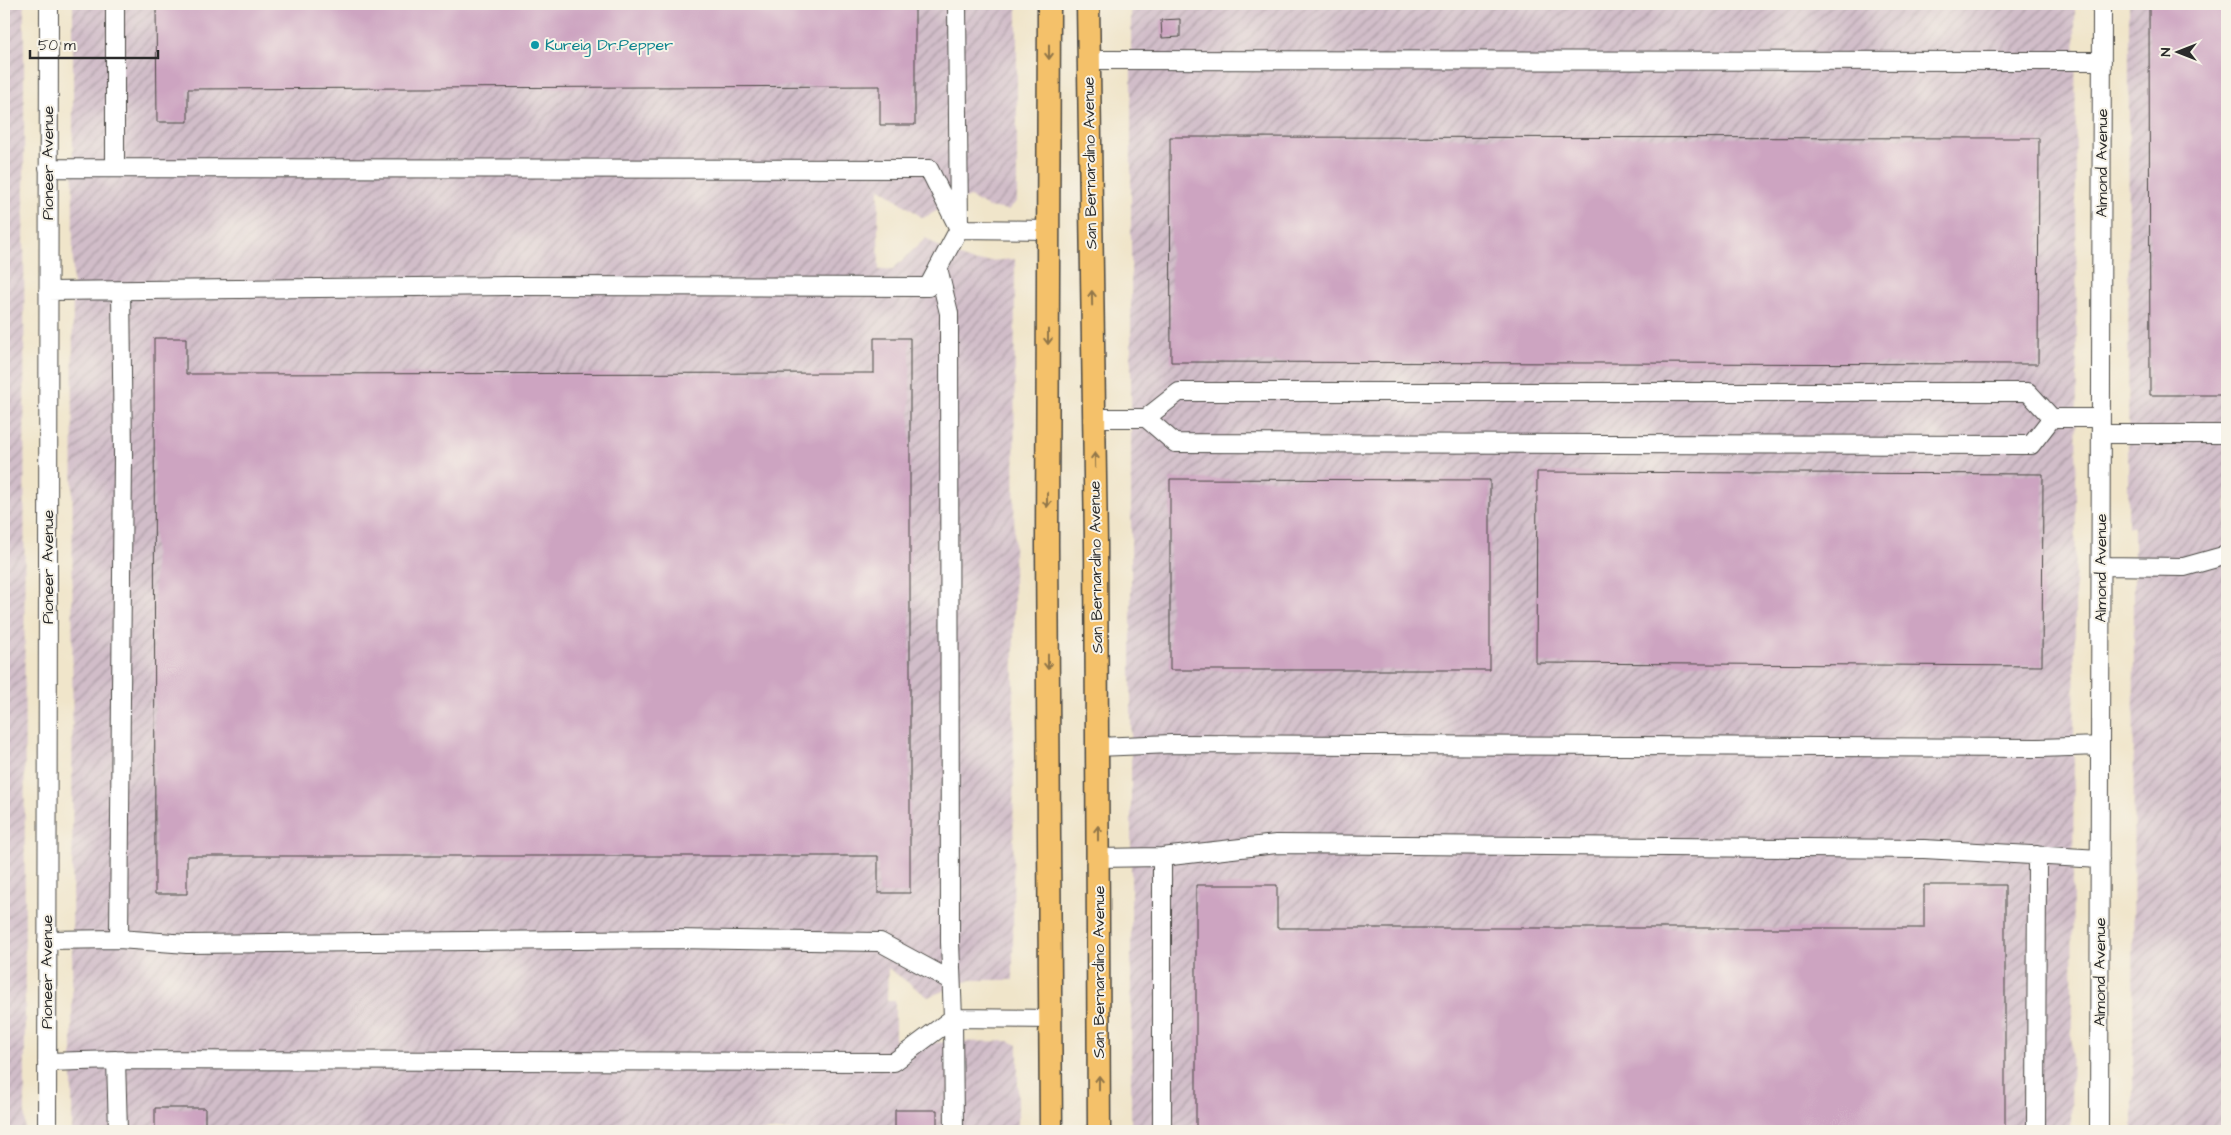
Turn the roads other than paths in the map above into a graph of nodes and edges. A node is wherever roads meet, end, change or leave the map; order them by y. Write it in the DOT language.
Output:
graph roads {
  1 [pos="48,4"];
  2 [pos="115,4"];
  3 [pos="957,4"];
  4 [pos="1049,4"];
  5 [pos="1088,4"];
  6 [pos="2102,4"];
  7 [pos="1089,60"];
  8 [pos="2102,61"];
  9 [pos="48,168"];
  10 [pos="116,168"];
  11 [pos="959,229"];
  12 [pos="1048,230"];
  13 [pos="938,268"];
  14 [pos="122,290"];
  15 [pos="48,291"];
  16 [pos="1094,418"];
  17 [pos="1146,418"];
  18 [pos="2052,418"];
  19 [pos="2101,426"];
  20 [pos="2227,434"];
  21 [pos="2227,555"];
  22 [pos="2101,566"];
  23 [pos="2100,746"];
  24 [pos="1098,747"];
  25 [pos="2037,855"];
  26 [pos="1162,857"];
  27 [pos="1098,858"];
  28 [pos="2100,859"];
  29 [pos="47,940"];
  30 [pos="120,940"];
  31 [pos="950,980"];
  32 [pos="953,1018"];
  33 [pos="1051,1019"];
  34 [pos="116,1060"];
  35 [pos="47,1062"];
  36 [pos="47,1131"];
  37 [pos="118,1131"];
  38 [pos="954,1131"];
  39 [pos="1052,1131"];
  40 [pos="1099,1131"];
  41 [pos="1162,1131"];
  42 [pos="2036,1131"];
  43 [pos="2099,1131"];
  1 -- 9 [label="street, Pioneer Avenue"];
  2 -- 10 [label="street"];
  3 -- 11 [label="street"];
  4 -- 12 [label="main road, one-way"];
  5 -- 7 [label="main road, San Bernardino Avenue"];
  6 -- 8 [label="street, Almond Avenue"];
  7 -- 8 [label="street"];
  16 -- 7 [label="main road, San Bernardino Avenue, one-way"];
  8 -- 19 [label="street, Almond Avenue"];
  9 -- 10 [label="street"];
  9 -- 15 [label="street, Pioneer Avenue"];
  10 -- 11 [label="street"];
  11 -- 12 [label="street"];
  11 -- 13 [label="street"];
  12 -- 33 [label="main road, one-way"];
  13 -- 14 [label="street"];
  13 -- 31 [label="street"];
  14 -- 15 [label="street"];
  14 -- 30 [label="street"];
  15 -- 29 [label="street, Pioneer Avenue"];
  16 -- 17 [label="street"];
  24 -- 16 [label="main road, San Bernardino Avenue, one-way"];
  17 -- 18 [label="street"];
  17 -- 18 [label="street"];
  18 -- 19 [label="street"];
  19 -- 20 [label="street"];
  19 -- 22 [label="street, Almond Avenue"];
  21 -- 22 [label="street"];
  22 -- 23 [label="street, Almond Avenue"];
  23 -- 24 [label="street"];
  23 -- 28 [label="street, Almond Avenue"];
  27 -- 24 [label="main road, San Bernardino Avenue, one-way"];
  25 -- 26 [label="street"];
  25 -- 28 [label="street"];
  25 -- 42 [label="street"];
  26 -- 27 [label="street"];
  26 -- 41 [label="street"];
  40 -- 27 [label="main road, San Bernardino Avenue, one-way"];
  28 -- 43 [label="street, Almond Avenue"];
  29 -- 30 [label="street"];
  29 -- 35 [label="street, Pioneer Avenue"];
  30 -- 31 [label="street"];
  31 -- 32 [label="street"];
  32 -- 33 [label="street"];
  32 -- 34 [label="street"];
  32 -- 38 [label="street"];
  33 -- 39 [label="main road"];
  34 -- 35 [label="street"];
  34 -- 37 [label="street"];
  35 -- 36 [label="street, Pioneer Avenue"];
}
